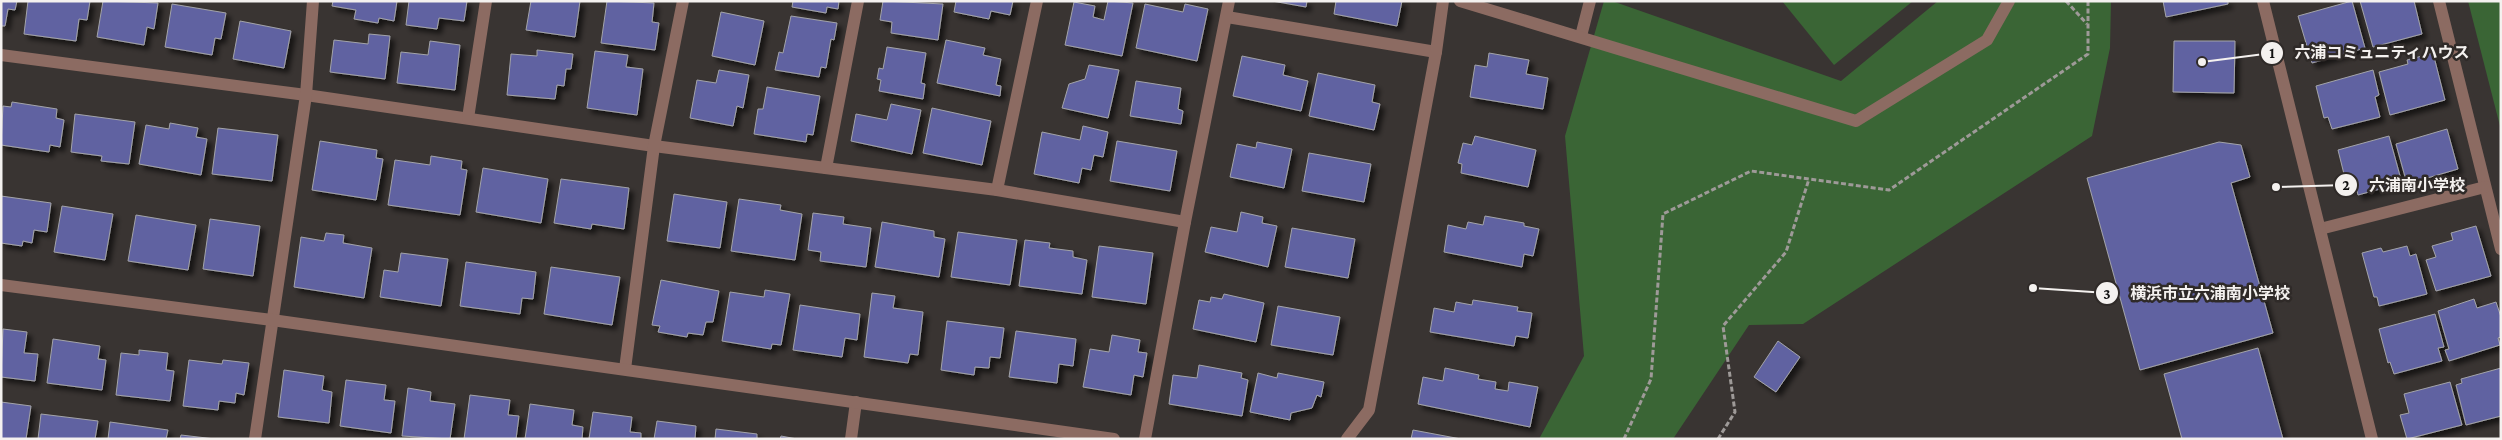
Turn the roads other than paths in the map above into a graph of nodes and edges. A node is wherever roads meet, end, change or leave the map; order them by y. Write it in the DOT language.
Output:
graph roads {
  1 [pos="313,1"];
  2 [pos="486,1"];
  3 [pos="683,1"];
  4 [pos="858,1"];
  5 [pos="1037,1"];
  6 [pos="1229,1"];
  7 [pos="1443,1"];
  8 [pos="1460,1"];
  9 [pos="1590,1"];
  10 [pos="2009,1"];
  11 [pos="2263,1"];
  12 [pos="2439,1"];
  13 [pos="1227,17"];
  14 [pos="1581,36"];
  15 [pos="1436,52"];
  16 [pos="1,55"];
  17 [pos="306,95"];
  18 [pos="468,118"];
  19 [pos="654,146"];
  20 [pos="826,168"];
  21 [pos="2485,187"];
  22 [pos="997,190"];
  23 [pos="1185,222"];
  24 [pos="2320,229"];
  25 [pos="2501,249"];
  26 [pos="1,285"];
  27 [pos="272,320"];
  28 [pos="624,369"];
  29 [pos="856,402"];
  30 [pos="255,439"];
  31 [pos="851,439"];
  32 [pos="1114,439"];
  33 [pos="1145,439"];
  34 [pos="1347,439"];
  35 [pos="2372,439"];
  1 -- 17 [label="street"];
  2 -- 18 [label="street"];
  3 -- 19 [label="street"];
  4 -- 20 [label="street"];
  5 -- 22 [label="street"];
  6 -- 13 [label="street"];
  7 -- 15 [label="street"];
  8 -- 14 [label="street"];
  9 -- 14 [label="street"];
  10 -- 14 [label="street"];
  11 -- 24 [label="street"];
  12 -- 21 [label="street"];
  13 -- 15 [label="street"];
  13 -- 23 [label="street"];
  15 -- 34 [label="street"];
  16 -- 17 [label="street"];
  17 -- 18 [label="street"];
  17 -- 27 [label="street"];
  18 -- 19 [label="street"];
  19 -- 20 [label="street"];
  19 -- 28 [label="street"];
  20 -- 22 [label="street"];
  21 -- 24 [label="street"];
  21 -- 25 [label="street"];
  22 -- 23 [label="street"];
  23 -- 33 [label="street"];
  24 -- 35 [label="street"];
  26 -- 27 [label="street"];
  27 -- 28 [label="street"];
  27 -- 30 [label="street"];
  28 -- 29 [label="street"];
  29 -- 31 [label="street"];
  29 -- 32 [label="street"];
}
